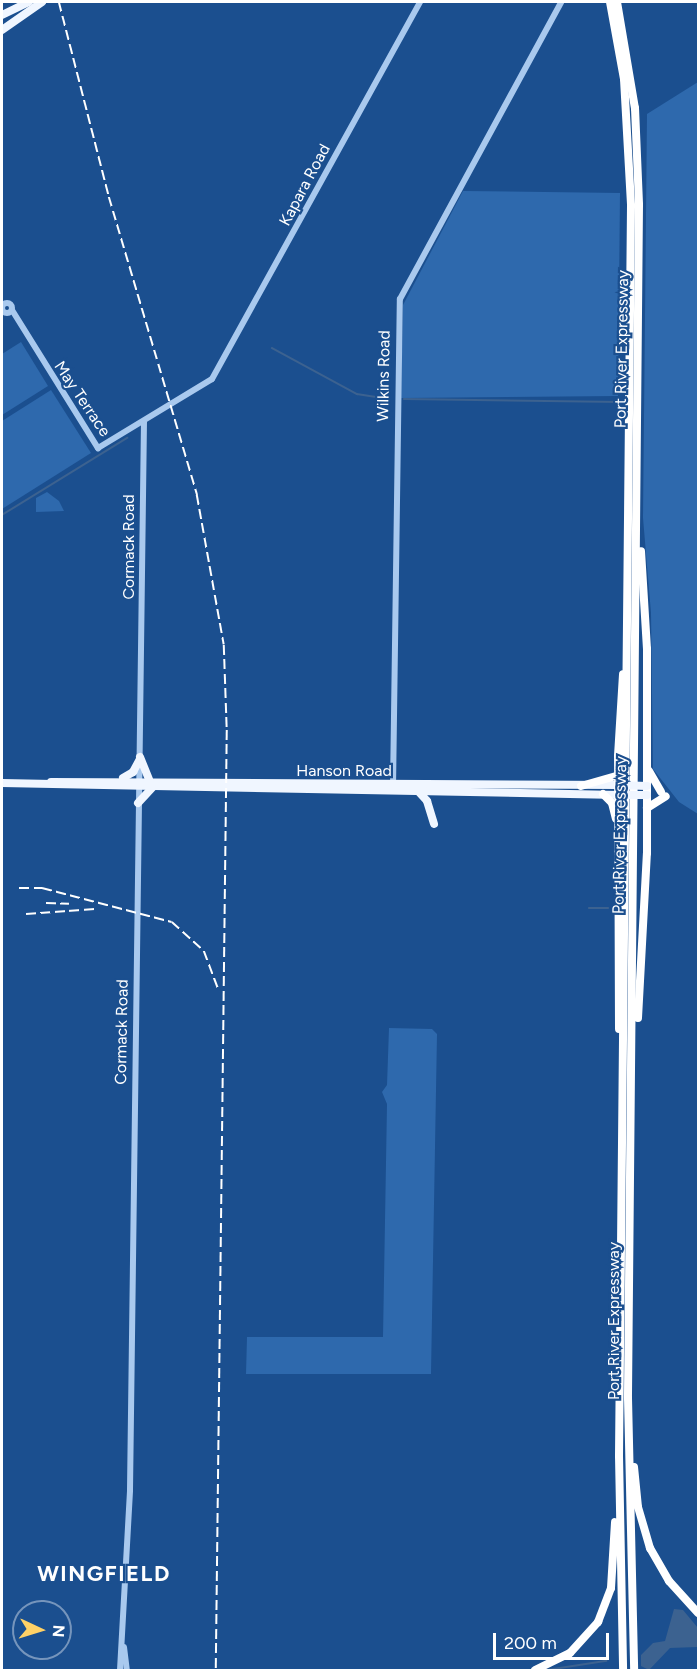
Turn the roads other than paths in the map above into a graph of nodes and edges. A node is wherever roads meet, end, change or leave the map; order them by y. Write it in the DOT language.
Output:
graph roads {
  1 [pos="42,2"];
  2 [pos="420,2"];
  3 [pos="561,2"];
  4 [pos="610,2"];
  5 [pos="617,2"];
  6 [pos="30,5"];
  7 [pos="2,15"];
  8 [pos="2,30"];
  9 [pos="3,301"];
  10 [pos="144,422"];
  11 [pos="635,498"];
  12 [pos="628,634"];
  13 [pos="140,757"];
  14 [pos="648,768"];
  15 [pos="619,775"];
  16 [pos="119,780"];
  17 [pos="2,783"];
  18 [pos="139,783"];
  19 [pos="152,783"];
  20 [pos="40,784"];
  21 [pos="259,784"];
  22 [pos="581,786"];
  23 [pos="125,787"];
  24 [pos="393,788"];
  25 [pos="249,790"];
  26 [pos="619,790"];
  27 [pos="647,790"];
  28 [pos="419,792"];
  29 [pos="603,794"];
  30 [pos="138,803"];
  31 [pos="647,808"];
  32 [pos="435,824"];
  33 [pos="619,831"];
  34 [pos="623,1099"];
  35 [pos="631,1105"];
  36 [pos="629,1418"];
  37 [pos="619,1456"];
  38 [pos="699,1613"];
  39 [pos="124,1643"];
  40 [pos="120,1671"];
  41 [pos="127,1671"];
  42 [pos="535,1671"];
  43 [pos="623,1671"];
  44 [pos="634,1671"];
  1 -- 6 [label="main road"];
  2 -- 10 [label="street, Kapara Road"];
  3 -- 24 [label="street, Wilkins Road"];
  4 -- 12 [label="highway, Port River Expressway"];
  5 -- 11 [label="highway, Port River Expressway"];
  6 -- 7 [label="main road"];
  6 -- 8 [label="main road"];
  9 -- 10 [label="street, May Terrace"];
  10 -- 13 [label="street, Cormack Road"];
  11 -- 14 [label="highway"];
  11 -- 35 [label="highway, Port River Expressway"];
  12 -- 15 [label="highway"];
  12 -- 34 [label="highway, Port River Expressway"];
  13 -- 16 [label="main road"];
  13 -- 18 [label="street, Cormack Road"];
  13 -- 19 [label="main road"];
  14 -- 27 [label="highway"];
  14 -- 31 [label="highway"];
  15 -- 22 [label="highway"];
  15 -- 26 [label="highway"];
  16 -- 18 [label="main road, Hanson Road"];
  16 -- 20 [label="main road, Hanson Road"];
  17 -- 20 [label="main road, Hanson Road"];
  18 -- 19 [label="main road, Hanson Road"];
  18 -- 23 [label="main road, Hanson Road"];
  18 -- 30 [label="street, Cormack Road"];
  19 -- 21 [label="main road, Hanson Road"];
  19 -- 25 [label="main road, Hanson Road"];
  19 -- 30 [label="main road"];
  20 -- 23 [label="main road, Hanson Road"];
  21 -- 24 [label="main road, Hanson Road"];
  21 -- 25 [label="main road"];
  22 -- 24 [label="main road, Hanson Road"];
  22 -- 26 [label="main road, Hanson Road"];
  23 -- 30 [label="main road"];
  24 -- 25 [label="main road, Hanson Road"];
  24 -- 28 [label="main road, Hanson Road"];
  26 -- 27 [label="main road, Hanson Road, bridge"];
  26 -- 29 [label="main road, Hanson Road"];
  26 -- 33 [label="highway"];
  27 -- 31 [label="highway"];
  28 -- 29 [label="main road, Hanson Road"];
  28 -- 32 [label="main road"];
  29 -- 33 [label="highway"];
  30 -- 39 [label="street, Cormack Road"];
  31 -- 35 [label="highway"];
  33 -- 34 [label="highway"];
  34 -- 37 [label="highway, Port River Expressway"];
  35 -- 36 [label="highway, Port River Expressway"];
  36 -- 38 [label="highway"];
  36 -- 44 [label="highway, Port River Expressway"];
  37 -- 42 [label="highway"];
  37 -- 43 [label="highway, Port River Expressway"];
  39 -- 40 [label="street, Cormack Road"];
  39 -- 41 [label="street, Cormack Road"];
}
